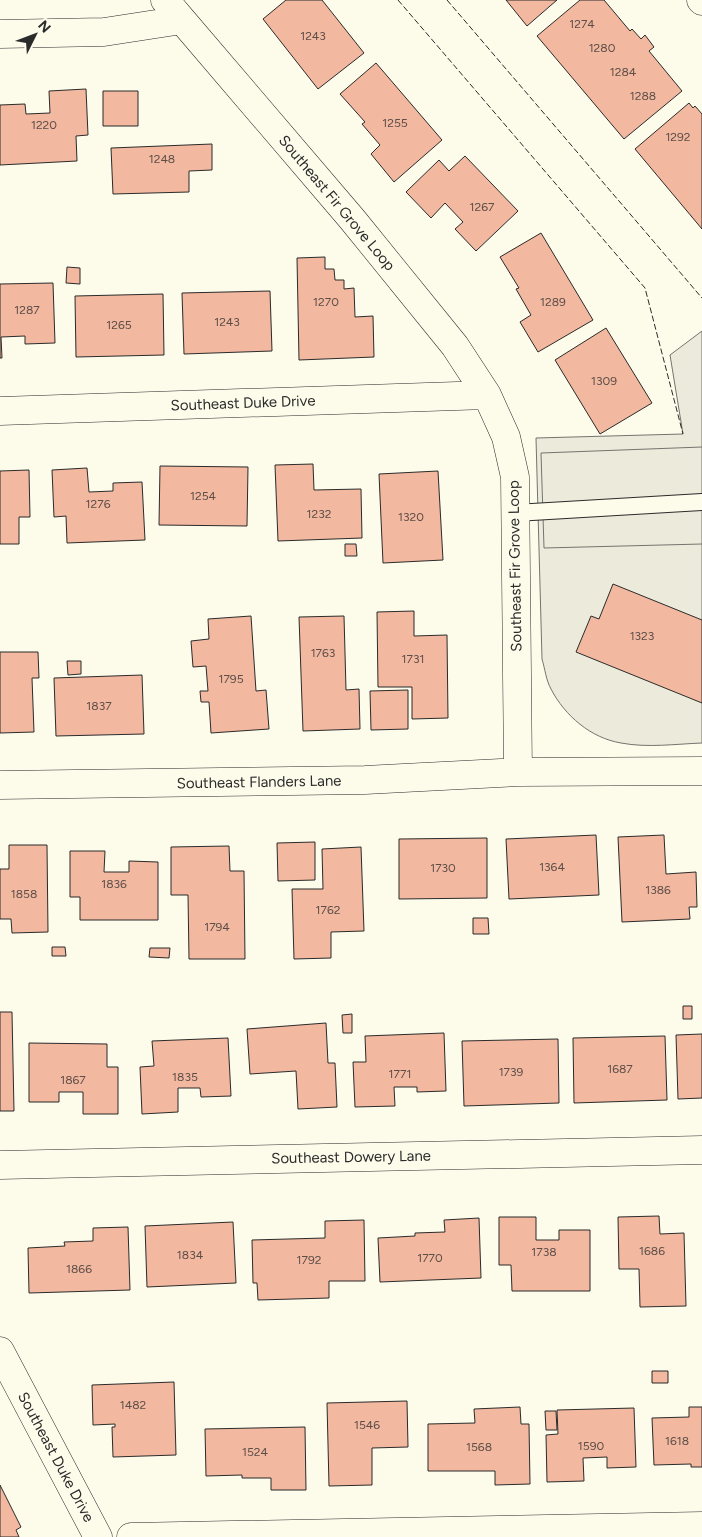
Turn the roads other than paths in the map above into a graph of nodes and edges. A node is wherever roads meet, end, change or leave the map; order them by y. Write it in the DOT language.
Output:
graph roads {
  1 [pos="174,10"];
  2 [pos="0,34"];
  3 [pos="487,395"];
  4 [pos="0,411"];
  5 [pos="702,502"];
  6 [pos="516,513"];
  7 [pos="702,771"];
  8 [pos="518,772"];
  9 [pos="0,786"];
  10 [pos="702,1150"];
  11 [pos="0,1165"];
  12 [pos="0,1351"];
  13 [pos="702,1526"];
  14 [pos="98,1537"];
  15 [pos="131,1537"];
  1 -- 2 [label="street, Southeast Fir Grove Loop"];
  1 -- 3 [label="street, Southeast Fir Grove Loop"];
  3 -- 4 [label="street, Southeast Duke Drive"];
  3 -- 6 [label="street, Southeast Fir Grove Loop"];
  5 -- 6 [label="lane"];
  6 -- 8 [label="street, Southeast Fir Grove Loop"];
  7 -- 8 [label="street"];
  8 -- 9 [label="street, Southeast Flanders Lane"];
  10 -- 11 [label="street, Southeast Dowery Lane"];
  12 -- 14 [label="street, Southeast Duke Drive"];
  13 -- 15 [label="street"];
}
